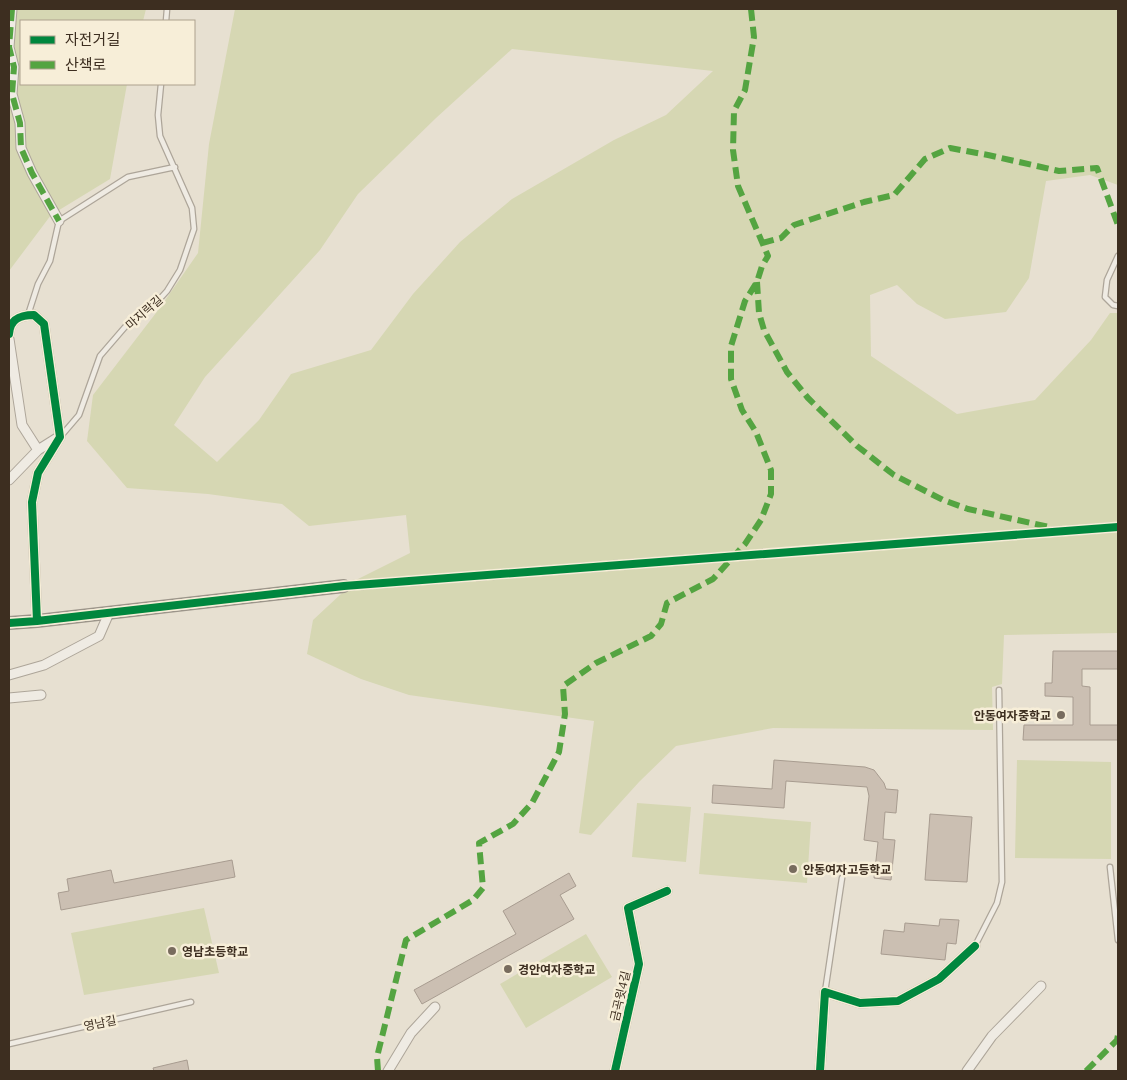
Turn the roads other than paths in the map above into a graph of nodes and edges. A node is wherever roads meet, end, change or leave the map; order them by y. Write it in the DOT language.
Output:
graph roads {
  1 [pos="12,9"];
  2 [pos="161,85"];
  3 [pos="174,167"];
  4 [pos="58,221"];
  5 [pos="1118,256"];
  6 [pos="1118,306"];
  7 [pos="28,315"];
  8 [pos="9,334"];
  9 [pos="9,339"];
  10 [pos="60,437"];
  11 [pos="38,450"];
  12 [pos="9,480"];
  13 [pos="344,586"];
  14 [pos="109,613"];
  15 [pos="38,621"];
  16 [pos="9,623"];
  17 [pos="9,675"];
  18 [pos="999,690"];
  19 [pos="41,695"];
  20 [pos="9,698"];
  21 [pos="1110,867"];
  22 [pos="842,878"];
  23 [pos="668,891"];
  24 [pos="1118,940"];
  25 [pos="975,946"];
  26 [pos="1041,986"];
  27 [pos="825,992"];
  28 [pos="191,1002"];
  29 [pos="435,1007"];
  30 [pos="9,1044"];
  31 [pos="388,1071"];
  32 [pos="615,1071"];
  33 [pos="820,1071"];
  34 [pos="967,1071"];
  1 -- 4 [label="street"];
  2 -- 3 [label="lane, 마지락길"];
  3 -- 4 [label="lane"];
  3 -- 10 [label="lane, 마지락길"];
  4 -- 7 [label="lane"];
  5 -- 6 [label="lane"];
  7 -- 8 [label="street"];
  7 -- 10 [label="street"];
  9 -- 11 [label="street"];
  10 -- 11 [label="street, 마지락길"];
  10 -- 15 [label="street"];
  11 -- 12 [label="street, 마지락길"];
  13 -- 14 [label="street"];
  14 -- 15 [label="street"];
  14 -- 17 [label="street"];
  15 -- 16 [label="street"];
  18 -- 25 [label="lane"];
  19 -- 20 [label="street"];
  21 -- 24 [label="lane"];
  22 -- 27 [label="lane"];
  23 -- 32 [label="street, 금곡윗4길"];
  25 -- 27 [label="street"];
  26 -- 34 [label="street"];
  27 -- 33 [label="street"];
  28 -- 30 [label="lane, 영남길"];
  29 -- 31 [label="street"];
}
